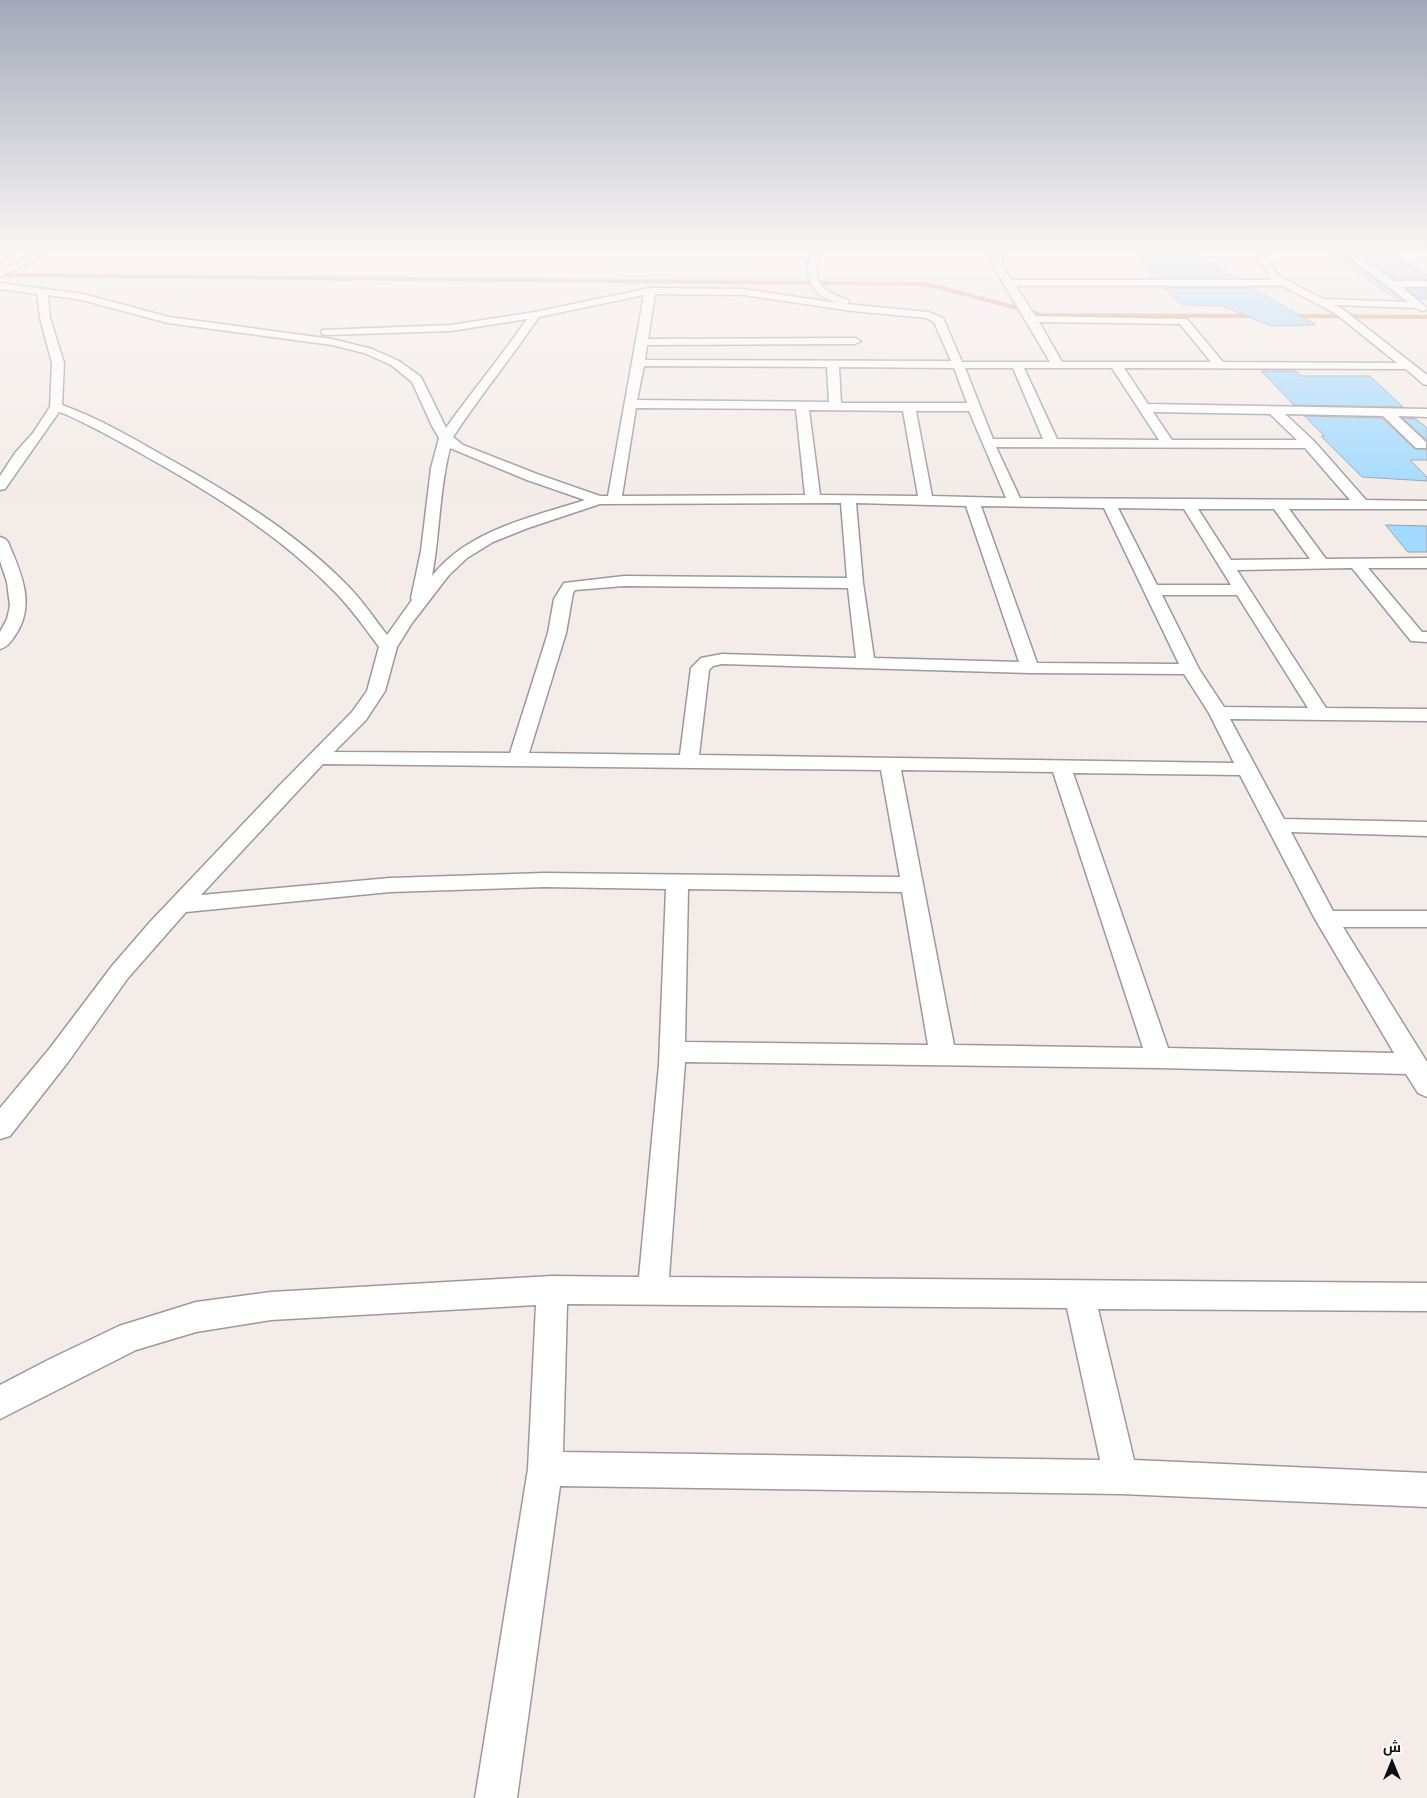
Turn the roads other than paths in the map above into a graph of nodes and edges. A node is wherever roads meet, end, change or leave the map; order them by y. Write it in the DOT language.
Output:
graph roads {
  1 [pos="50,334"];
  2 [pos="263,334"];
  3 [pos="523,334"];
  4 [pos="643,334"];
  5 [pos="944,334"];
  6 [pos="1040,334"];
  7 [pos="1194,334"];
  8 [pos="1368,334"];
  9 [pos="794,341"];
  10 [pos="642,342"];
  11 [pos="857,349"];
  12 [pos="638,363"];
  13 [pos="799,364"];
  14 [pos="833,364"];
  15 [pos="958,365"];
  16 [pos="1017,365"];
  17 [pos="1058,365"];
  18 [pos="1116,365"];
  19 [pos="1220,366"];
  20 [pos="1409,366"];
  21 [pos="1427,381"];
  22 [pos="630,404"];
  23 [pos="802,406"];
  24 [pos="835,406"];
  25 [pos="56,407"];
  26 [pos="909,407"];
  27 [pos="974,407"];
  28 [pos="1144,408"];
  29 [pos="1272,408"];
  30 [pos="1385,411"];
  31 [pos="1427,413"];
  32 [pos="446,438"];
  33 [pos="988,443"];
  34 [pos="1052,444"];
  35 [pos="1168,444"];
  36 [pos="1309,444"];
  37 [pos="1425,447"];
  38 [pos="0,486"];
  39 [pos="813,499"];
  40 [pos="848,499"];
  41 [pos="606,500"];
  42 [pos="926,500"];
  43 [pos="972,502"];
  44 [pos="1015,503"];
  45 [pos="1109,504"];
  46 [pos="1188,504"];
  47 [pos="1278,504"];
  48 [pos="1362,504"];
  49 [pos="1427,505"];
  50 [pos="0,542"];
  51 [pos="1427,563"];
  52 [pos="1226,564"];
  53 [pos="1356,564"];
  54 [pos="1322,565"];
  55 [pos="855,583"];
  56 [pos="1150,590"];
  57 [pos="1242,590"];
  58 [pos="418,603"];
  59 [pos="1424,641"];
  60 [pos="0,644"];
  61 [pos="388,647"];
  62 [pos="866,664"];
  63 [pos="1030,668"];
  64 [pos="1190,669"];
  65 [pos="1218,713"];
  66 [pos="1320,714"];
  67 [pos="1427,715"];
  68 [pos="320,758"];
  69 [pos="518,758"];
  70 [pos="689,761"];
  71 [pos="890,765"];
  72 [pos="1061,767"];
  73 [pos="1246,769"];
  74 [pos="1277,825"];
  75 [pos="1427,829"];
  76 [pos="676,881"];
  77 [pos="912,886"];
  78 [pos="181,905"];
  79 [pos="1326,919"];
  80 [pos="1427,919"];
  81 [pos="672,1052"];
  82 [pos="943,1055"];
  83 [pos="1159,1058"];
  84 [pos="1415,1064"];
  85 [pos="1427,1086"];
  86 [pos="0,1128"];
  87 [pos="552,1290"];
  88 [pos="653,1290"];
  89 [pos="1079,1293"];
  90 [pos="1427,1297"];
  91 [pos="0,1403"];
  92 [pos="545,1469"];
  93 [pos="1121,1477"];
  94 [pos="1427,1490"];
  95 [pos="496,1798"];
  1 -- 25 [label="street"];
  2 -- 32 [label="street"];
  3 -- 32 [label="street"];
  4 -- 10 [label="street"];
  5 -- 15 [label="street"];
  6 -- 17 [label="street"];
  7 -- 19 [label="street"];
  8 -- 20 [label="street"];
  9 -- 10 [label="street"];
  9 -- 11 [label="street"];
  9 -- 13 [label="street"];
  10 -- 12 [label="street"];
  11 -- 14 [label="street"];
  11 -- 15 [label="street"];
  12 -- 13 [label="street"];
  12 -- 22 [label="street"];
  13 -- 14 [label="street"];
  14 -- 24 [label="street"];
  15 -- 16 [label="street"];
  15 -- 27 [label="street"];
  16 -- 17 [label="street"];
  16 -- 34 [label="street"];
  17 -- 18 [label="street"];
  18 -- 19 [label="street"];
  18 -- 28 [label="street"];
  19 -- 20 [label="street"];
  20 -- 21 [label="street"];
  22 -- 23 [label="street"];
  22 -- 41 [label="street"];
  23 -- 24 [label="street"];
  23 -- 39 [label="street"];
  24 -- 26 [label="street"];
  25 -- 38 [label="street"];
  25 -- 61 [label="street"];
  26 -- 27 [label="street"];
  26 -- 42 [label="street"];
  27 -- 33 [label="street"];
  28 -- 29 [label="street"];
  28 -- 35 [label="street"];
  29 -- 30 [label="street"];
  29 -- 36 [label="street"];
  30 -- 31 [label="street"];
  30 -- 37 [label="street"];
  32 -- 41 [label="street"];
  32 -- 58 [label="street"];
  33 -- 34 [label="street"];
  33 -- 44 [label="street"];
  34 -- 35 [label="street"];
  35 -- 36 [label="street"];
  36 -- 48 [label="street"];
  39 -- 40 [label="street"];
  39 -- 41 [label="street"];
  40 -- 42 [label="street"];
  40 -- 55 [label="street"];
  41 -- 58 [label="street"];
  42 -- 43 [label="street"];
  43 -- 44 [label="street"];
  43 -- 63 [label="street"];
  44 -- 45 [label="street"];
  45 -- 46 [label="street"];
  45 -- 56 [label="street"];
  46 -- 47 [label="street"];
  46 -- 52 [label="street"];
  47 -- 48 [label="street"];
  47 -- 54 [label="street"];
  48 -- 49 [label="street"];
  50 -- 60 [label="street"];
  51 -- 53 [label="street"];
  52 -- 54 [label="street"];
  52 -- 57 [label="street"];
  53 -- 54 [label="street"];
  53 -- 59 [label="street"];
  55 -- 62 [label="street"];
  55 -- 69 [label="street"];
  56 -- 57 [label="street"];
  56 -- 64 [label="street"];
  57 -- 66 [label="street"];
  58 -- 61 [label="street"];
  61 -- 68 [label="street"];
  62 -- 63 [label="street"];
  62 -- 70 [label="street"];
  63 -- 64 [label="street"];
  64 -- 65 [label="street"];
  65 -- 66 [label="street"];
  65 -- 73 [label="street"];
  66 -- 67 [label="street"];
  68 -- 69 [label="street"];
  68 -- 78 [label="street"];
  69 -- 70 [label="street"];
  70 -- 71 [label="street"];
  71 -- 72 [label="street"];
  71 -- 77 [label="street"];
  72 -- 73 [label="street"];
  72 -- 83 [label="street"];
  73 -- 74 [label="street"];
  74 -- 75 [label="street"];
  74 -- 79 [label="street"];
  76 -- 77 [label="street"];
  76 -- 78 [label="street"];
  76 -- 81 [label="street"];
  77 -- 82 [label="street"];
  78 -- 86 [label="street"];
  79 -- 80 [label="street"];
  79 -- 84 [label="street"];
  81 -- 82 [label="street"];
  81 -- 88 [label="street"];
  82 -- 83 [label="street"];
  83 -- 84 [label="street"];
  84 -- 85 [label="street"];
  87 -- 88 [label="street"];
  87 -- 91 [label="street"];
  87 -- 92 [label="street"];
  88 -- 89 [label="street"];
  89 -- 90 [label="street"];
  89 -- 93 [label="street"];
  92 -- 93 [label="street"];
  92 -- 95 [label="street"];
  93 -- 94 [label="street"];
}
